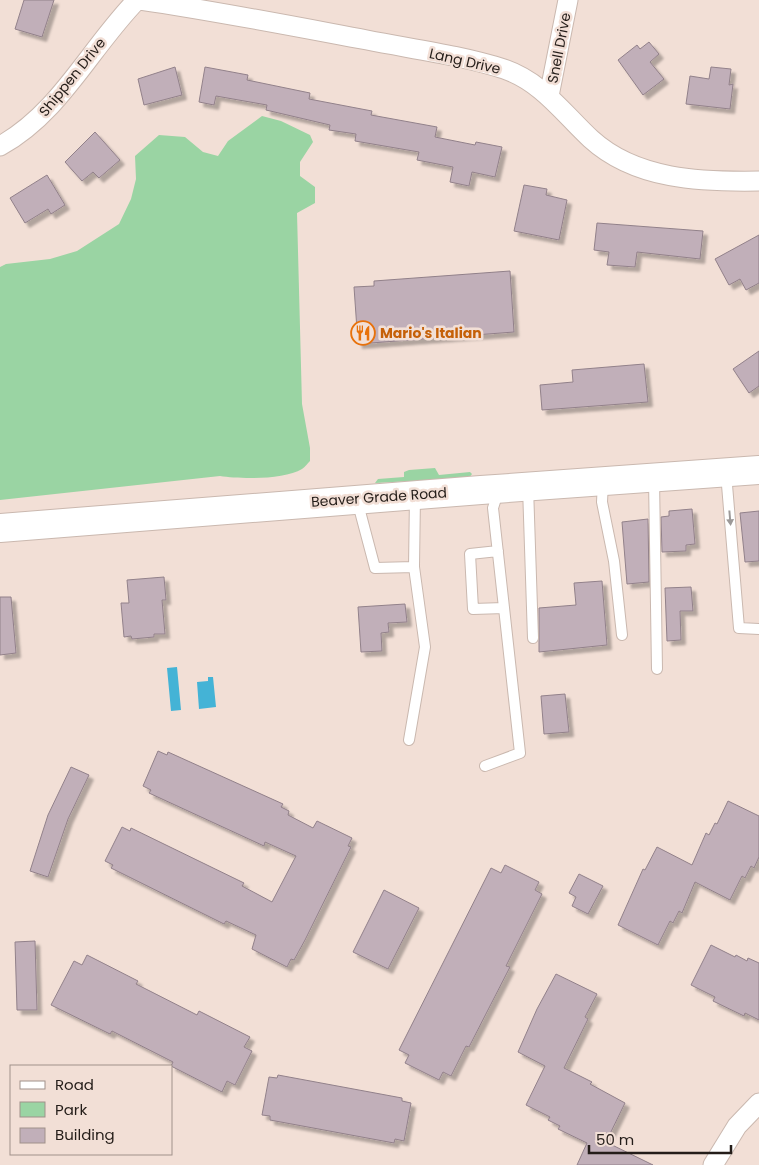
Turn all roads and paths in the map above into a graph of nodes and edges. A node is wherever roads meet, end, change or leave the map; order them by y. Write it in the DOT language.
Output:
graph roads {
  1 [pos="139,0"];
  2 [pos="568,0"];
  3 [pos="549,96"];
  4 [pos="0,146"];
  5 [pos="759,181"];
  6 [pos="759,470"];
  7 [pos="726,472"];
  8 [pos="654,478"];
  9 [pos="603,481"];
  10 [pos="528,486"];
  11 [pos="499,488"];
  12 [pos="416,494"];
  13 [pos="356,499"];
  14 [pos="0,528"];
  15 [pos="498,551"];
  16 [pos="414,567"];
  17 [pos="504,608"];
  18 [pos="759,629"];
  19 [pos="622,635"];
  20 [pos="533,638"];
  21 [pos="657,668"];
  22 [pos="409,740"];
  23 [pos="485,766"];
  24 [pos="759,1103"];
  25 [pos="713,1165"];
  1 -- 3 [label="street, Lang Drive"];
  1 -- 4 [label="street, Shippen Drive"];
  2 -- 3 [label="street, Snell Drive"];
  3 -- 5 [label="street, Lang Drive"];
  6 -- 7 [label="main road, Beaver Grade Road"];
  7 -- 8 [label="main road, Beaver Grade Road"];
  7 -- 18 [label="lane, one-way"];
  8 -- 9 [label="main road, Beaver Grade Road"];
  8 -- 21 [label="lane"];
  9 -- 10 [label="main road, Beaver Grade Road"];
  9 -- 19 [label="lane"];
  10 -- 11 [label="main road, Beaver Grade Road"];
  10 -- 20 [label="lane"];
  11 -- 12 [label="main road, Beaver Grade Road"];
  11 -- 15 [label="lane"];
  12 -- 13 [label="main road, Beaver Grade Road"];
  12 -- 16 [label="lane"];
  13 -- 14 [label="main road, Beaver Grade Road"];
  13 -- 16 [label="lane"];
  15 -- 17 [label="lane"];
  15 -- 17 [label="lane"];
  16 -- 22 [label="lane"];
  17 -- 23 [label="lane"];
  24 -- 25 [label="street"];
}
